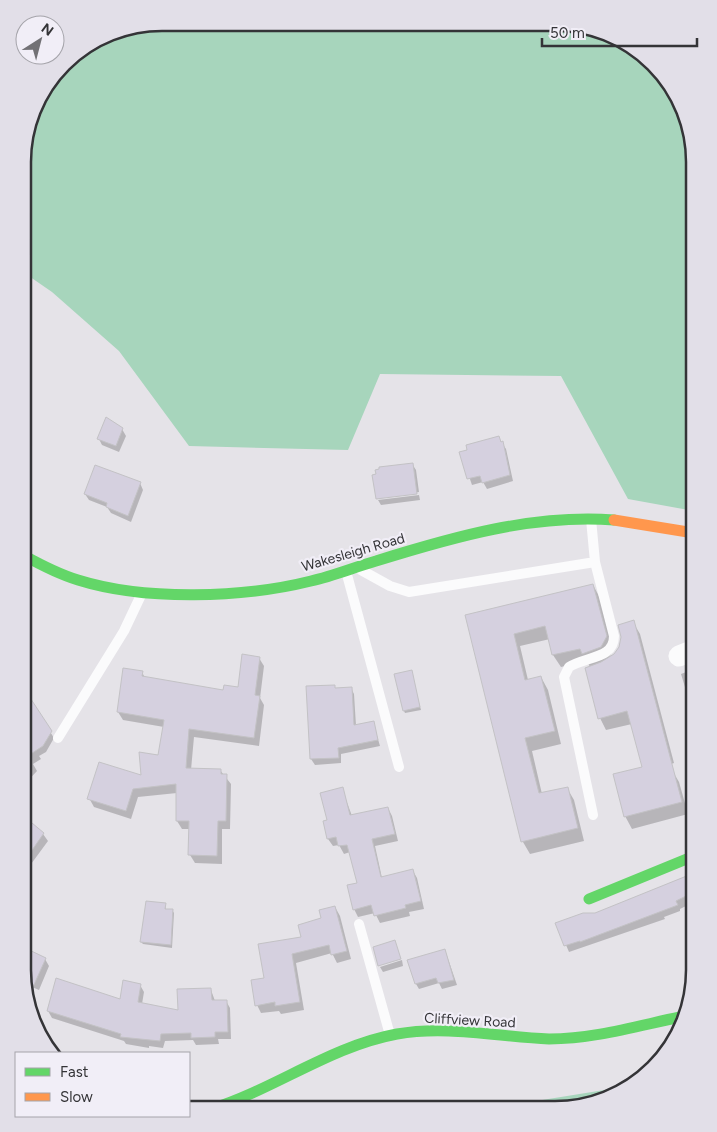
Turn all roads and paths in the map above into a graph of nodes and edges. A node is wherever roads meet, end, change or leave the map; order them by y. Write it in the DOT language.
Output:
graph roads {
  1 [pos="591,518"];
  2 [pos="686,531"];
  3 [pos="31,559"];
  4 [pos="595,562"];
  5 [pos="351,569"];
  6 [pos="143,592"];
  7 [pos="58,738"];
  8 [pos="399,767"];
  9 [pos="593,815"];
  10 [pos="685,860"];
  11 [pos="589,899"];
  12 [pos="359,924"];
  13 [pos="677,1018"];
  14 [pos="390,1036"];
  15 [pos="239,1101"];
  1 -- 2 [label="main road, Wakesleigh Road"];
  1 -- 4 [label="lane"];
  1 -- 5 [label="main road, Wakesleigh Road"];
  3 -- 6 [label="main road, Wakesleigh Road"];
  4 -- 5 [label="lane"];
  4 -- 9 [label="lane"];
  5 -- 6 [label="main road, Wakesleigh Road"];
  5 -- 8 [label="lane"];
  6 -- 7 [label="lane"];
  10 -- 11 [label="main road"];
  12 -- 14 [label="lane"];
  13 -- 14 [label="main road, Cliffview Road"];
  14 -- 15 [label="main road, Cliffview Road"];
}
